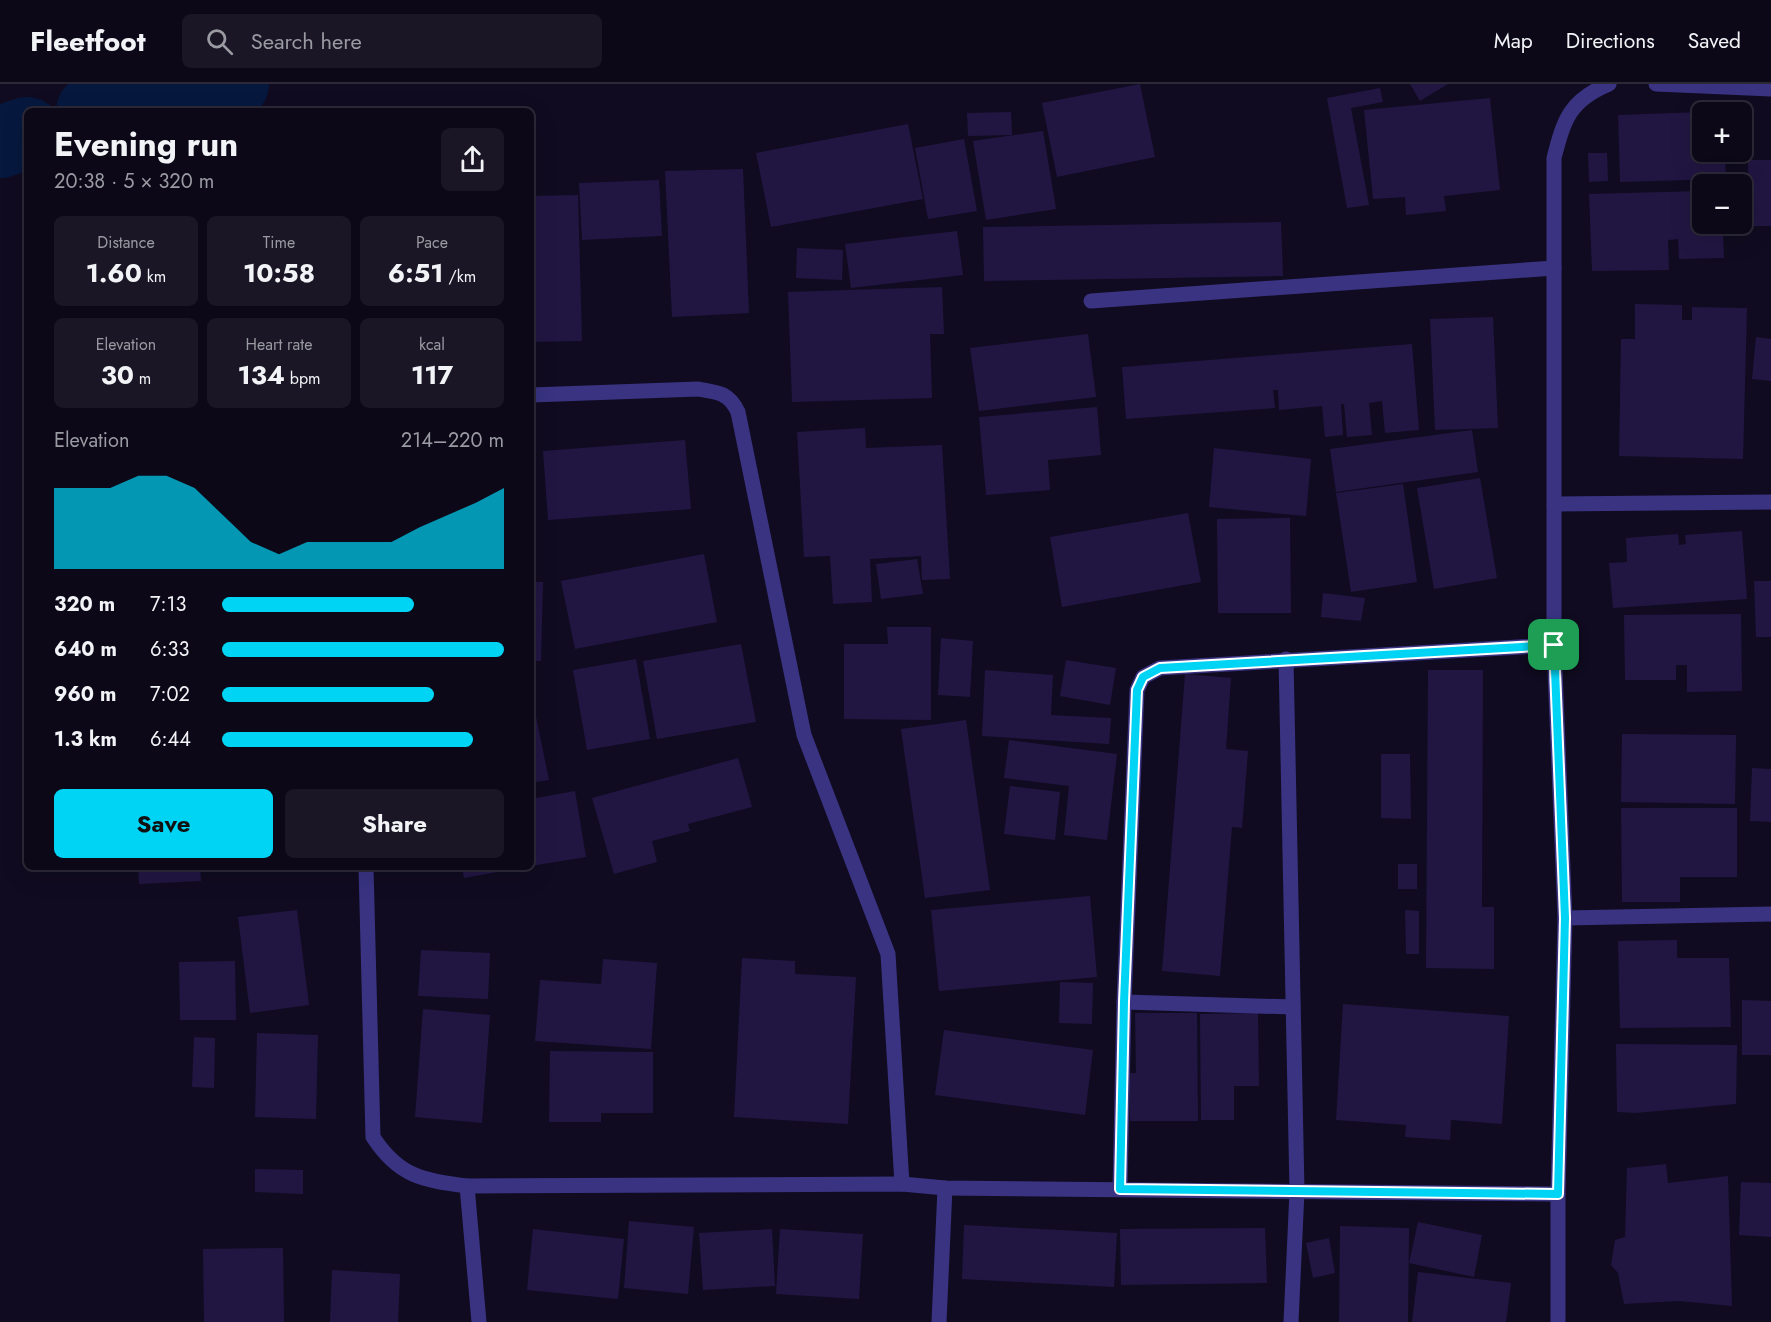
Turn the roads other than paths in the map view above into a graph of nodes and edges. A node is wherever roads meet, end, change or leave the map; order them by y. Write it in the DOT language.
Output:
graph roads {
  1 [pos="1609,84"];
  2 [pos="1656,84"];
  3 [pos="1771,89"];
  4 [pos="1554,268"];
  5 [pos="1091,301"];
  6 [pos="534,395"];
  7 [pos="1771,502"];
  8 [pos="1554,504"];
  9 [pos="1554,645"];
  10 [pos="1286,659"];
  11 [pos="366,870"];
  12 [pos="1771,914"];
  13 [pos="1565,918"];
  14 [pos="1124,1002"];
  15 [pos="1293,1007"];
  16 [pos="902,1184"];
  17 [pos="467,1186"];
  18 [pos="945,1188"];
  19 [pos="1120,1189"];
  20 [pos="1297,1191"];
  21 [pos="1558,1194"];
  22 [pos="479,1322"];
  23 [pos="939,1322"];
  24 [pos="1291,1322"];
  25 [pos="1558,1322"];
  1 -- 4 [label="street"];
  2 -- 3 [label="street"];
  4 -- 5 [label="street"];
  4 -- 8 [label="street"];
  6 -- 16 [label="street"];
  7 -- 8 [label="street"];
  8 -- 9 [label="street"];
  9 -- 10 [label="street"];
  9 -- 13 [label="street"];
  10 -- 14 [label="street"];
  10 -- 15 [label="street"];
  11 -- 17 [label="street"];
  12 -- 13 [label="street"];
  13 -- 21 [label="street"];
  14 -- 15 [label="street"];
  14 -- 19 [label="street"];
  15 -- 20 [label="street"];
  16 -- 17 [label="street"];
  16 -- 18 [label="street"];
  17 -- 22 [label="street"];
  18 -- 19 [label="street"];
  18 -- 23 [label="street"];
  19 -- 20 [label="street"];
  20 -- 21 [label="street"];
  20 -- 24 [label="street"];
  21 -- 25 [label="street"];
}
